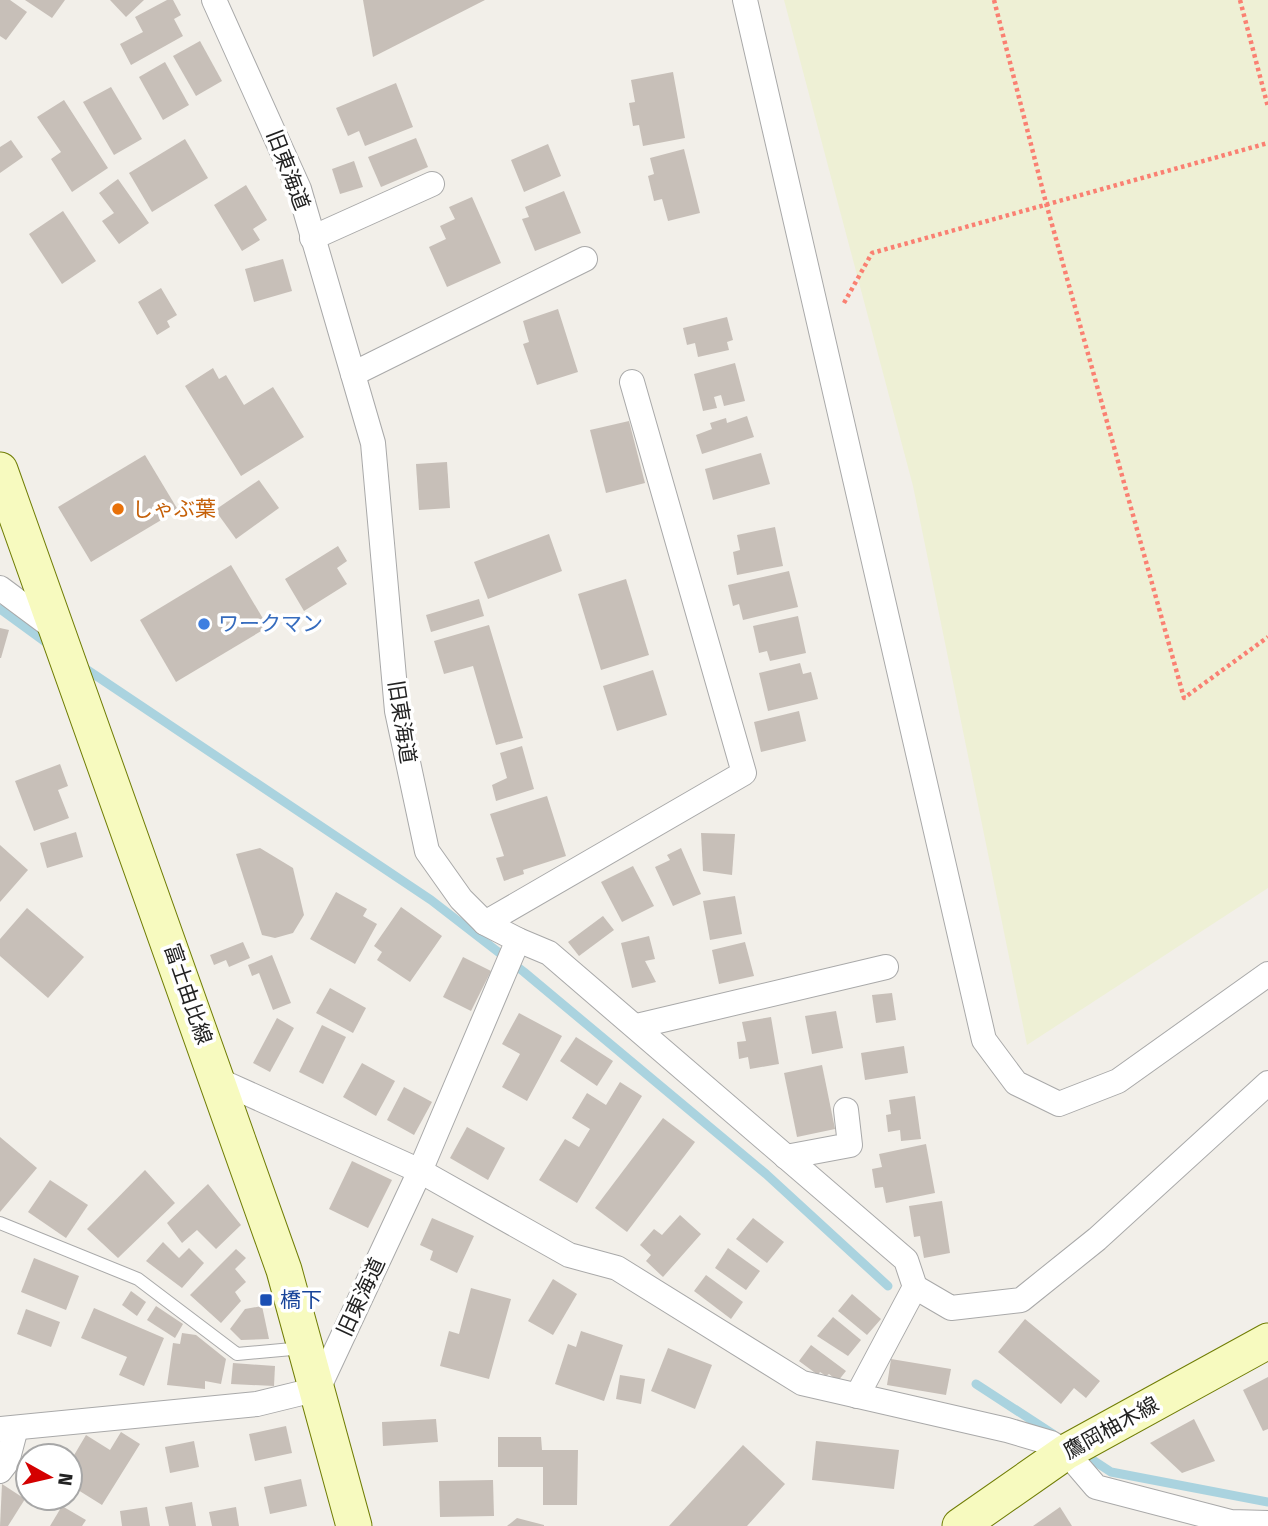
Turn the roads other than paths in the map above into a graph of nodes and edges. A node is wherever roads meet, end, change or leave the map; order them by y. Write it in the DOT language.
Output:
graph roads {
  1 [pos="214,0"];
  2 [pos="745,0"];
  3 [pos="432,184"];
  4 [pos="312,238"];
  5 [pos="585,259"];
  6 [pos="353,374"];
  7 [pos="632,382"];
  8 [pos="0,470"];
  9 [pos="0,588"];
  10 [pos="59,632"];
  11 [pos="485,923"];
  12 [pos="518,940"];
  13 [pos="886,967"];
  14 [pos="1268,974"];
  15 [pos="637,1026"];
  16 [pos="218,1080"];
  17 [pos="1268,1083"];
  18 [pos="846,1110"];
  19 [pos="786,1157"];
  20 [pos="420,1171"];
  21 [pos="0,1223"];
  22 [pos="915,1287"];
  23 [pos="1268,1341"];
  24 [pos="307,1348"];
  25 [pos="318,1389"];
  26 [pos="857,1396"];
  27 [pos="8,1428"];
  28 [pos="1066,1452"];
  29 [pos="0,1471"];
  30 [pos="1268,1523"];
  31 [pos="354,1526"];
  32 [pos="960,1526"];
  1 -- 4 [label="street, 旧東海道"];
  2 -- 14 [label="street"];
  3 -- 4 [label="street"];
  4 -- 6 [label="street, 旧東海道"];
  5 -- 6 [label="street"];
  6 -- 11 [label="street, 旧東海道"];
  7 -- 11 [label="street"];
  8 -- 10 [label="main road, 富士由比線"];
  9 -- 10 [label="street"];
  10 -- 16 [label="main road, 富士由比線"];
  11 -- 12 [label="street, 旧東海道"];
  12 -- 15 [label="street"];
  12 -- 20 [label="street, 旧東海道"];
  13 -- 15 [label="street"];
  15 -- 19 [label="street"];
  16 -- 20 [label="street"];
  16 -- 24 [label="main road, 富士由比線"];
  17 -- 22 [label="street"];
  18 -- 19 [label="street"];
  19 -- 22 [label="street"];
  20 -- 25 [label="street, 旧東海道"];
  20 -- 26 [label="street"];
  21 -- 24 [label="lane"];
  22 -- 26 [label="street"];
  23 -- 28 [label="main road, 鷹岡柚木線"];
  24 -- 25 [label="main road, 富士由比線"];
  25 -- 27 [label="street"];
  25 -- 31 [label="main road, 富士由比線"];
  26 -- 28 [label="street"];
  27 -- 29 [label="street"];
  28 -- 30 [label="street"];
  28 -- 32 [label="main road, 鷹岡柚木線"];
}
